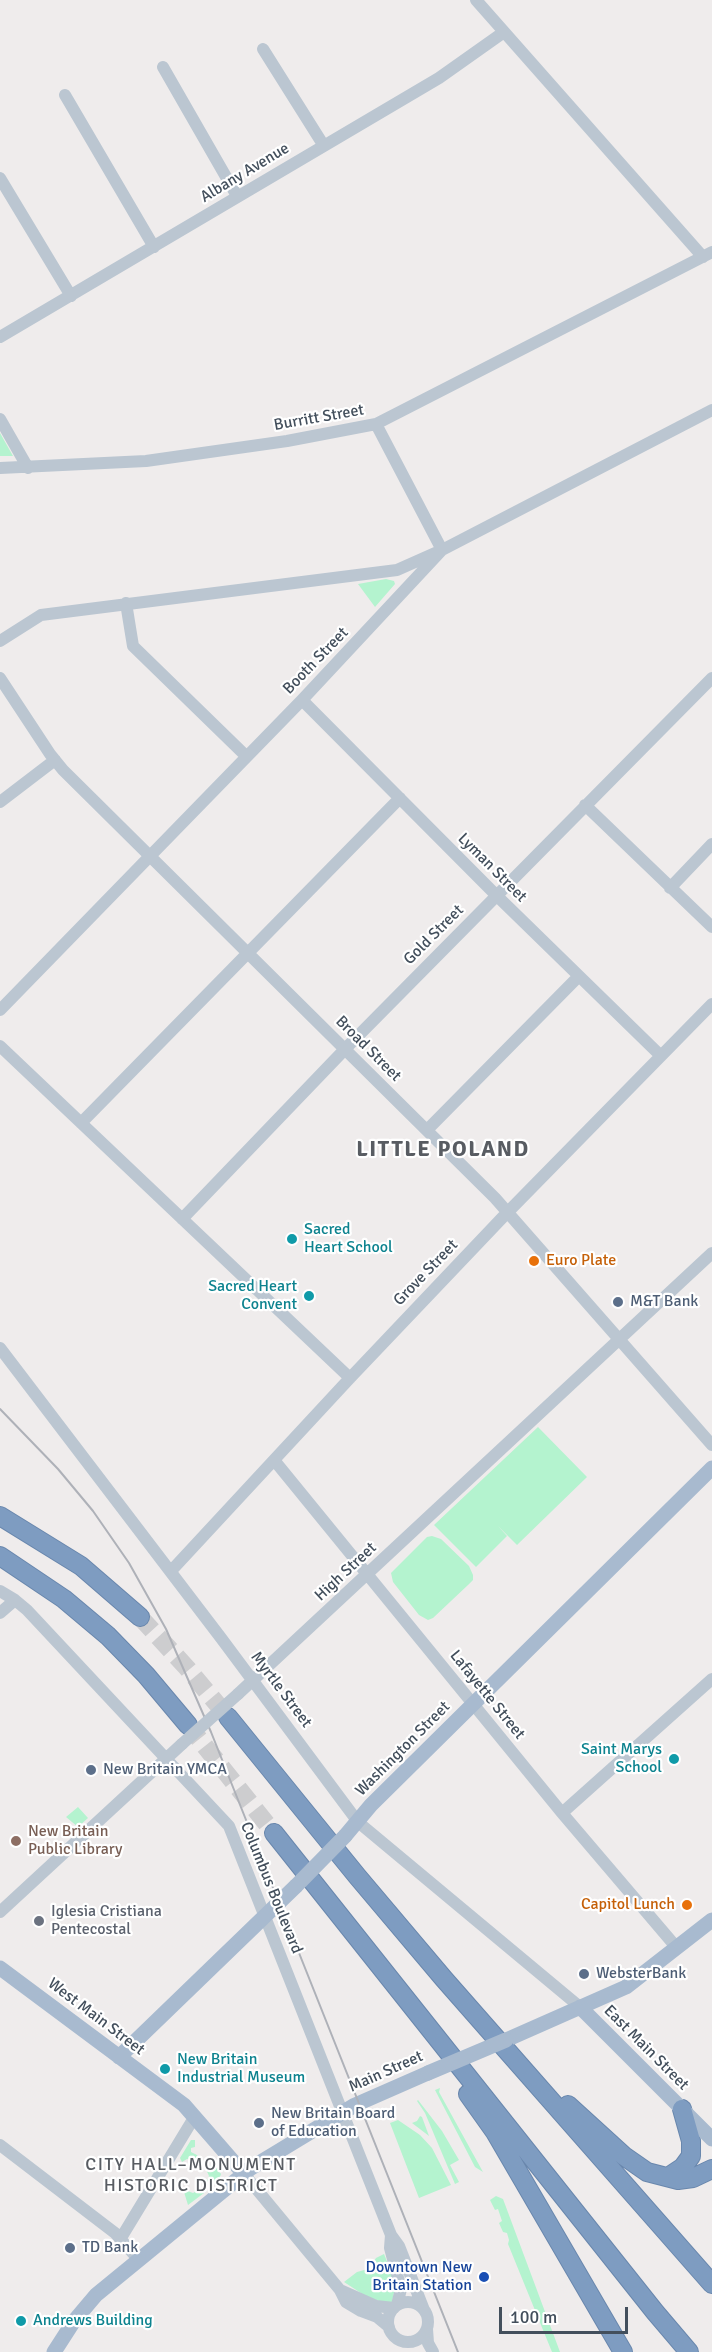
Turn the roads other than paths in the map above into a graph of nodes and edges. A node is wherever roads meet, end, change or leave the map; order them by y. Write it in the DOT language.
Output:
graph roads {
  1 [pos="476,0"];
  2 [pos="504,32"];
  3 [pos="263,49"];
  4 [pos="164,67"];
  5 [pos="65,95"];
  6 [pos="324,146"];
  7 [pos="0,178"];
  8 [pos="237,196"];
  9 [pos="154,247"];
  10 [pos="709,256"];
  11 [pos="71,296"];
  12 [pos="0,337"];
  13 [pos="712,410"];
  14 [pos="0,419"];
  15 [pos="376,424"];
  16 [pos="0,468"];
  17 [pos="28,468"];
  18 [pos="442,550"];
  19 [pos="126,603"];
  20 [pos="0,641"];
  21 [pos="0,678"];
  22 [pos="712,678"];
  23 [pos="302,700"];
  24 [pos="246,756"];
  25 [pos="55,760"];
  26 [pos="400,798"];
  27 [pos="0,802"];
  28 [pos="585,805"];
  29 [pos="712,844"];
  30 [pos="150,856"];
  31 [pos="669,888"];
  32 [pos="496,895"];
  33 [pos="712,927"];
  34 [pos="248,953"];
  35 [pos="579,976"];
  36 [pos="712,1004"];
  37 [pos="0,1010"];
  38 [pos="0,1046"];
  39 [pos="345,1049"];
  40 [pos="661,1056"];
  41 [pos="81,1123"];
  42 [pos="427,1130"];
  43 [pos="508,1212"];
  44 [pos="182,1219"];
  45 [pos="712,1254"];
  46 [pos="620,1339"];
  47 [pos="0,1348"];
  48 [pos="350,1378"];
  49 [pos="712,1445"];
  50 [pos="273,1460"];
  51 [pos="712,1468"];
  52 [pos="0,1516"];
  53 [pos="0,1556"];
  54 [pos="171,1571"];
  55 [pos="367,1575"];
  56 [pos="0,1591"];
  57 [pos="15,1600"];
  58 [pos="0,1613"];
  59 [pos="140,1617"];
  60 [pos="712,1679"];
  61 [pos="253,1680"];
  62 [pos="473,1704"];
  63 [pos="228,1717"];
  64 [pos="188,1725"];
  65 [pos="167,1758"];
  66 [pos="562,1813"];
  67 [pos="358,1822"];
  68 [pos="274,1833"];
  69 [pos="0,1912"];
  70 [pos="265,1915"];
  71 [pos="712,1920"];
  72 [pos="677,1948"];
  73 [pos="0,1968"];
  74 [pos="400,1990"];
  75 [pos="580,2007"];
  76 [pos="119,2056"];
  77 [pos="530,2077"];
  78 [pos="682,2109"];
  79 [pos="342,2112"];
  80 [pos="195,2116"];
  81 [pos="712,2139"];
  82 [pos="0,2145"];
  83 [pos="712,2169"];
  84 [pos="244,2174"];
  85 [pos="668,2177"];
  86 [pos="391,2235"];
  87 [pos="121,2238"];
  88 [pos="139,2260"];
  89 [pos="712,2284"];
  90 [pos="340,2290"];
  91 [pos="395,2307"];
  92 [pos="424,2310"];
  93 [pos="655,2312"];
  94 [pos="389,2327"];
  95 [pos="427,2329"];
  96 [pos="405,2342"];
  97 [pos="54,2352"];
  98 [pos="418,2352"];
  99 [pos="433,2352"];
  100 [pos="623,2352"];
  101 [pos="679,2352"];
  102 [pos="689,2352"];
  1 -- 2 [label="street"];
  2 -- 6 [label="street, Albany Avenue"];
  2 -- 10 [label="street"];
  3 -- 6 [label="street"];
  4 -- 8 [label="street"];
  5 -- 9 [label="street"];
  6 -- 8 [label="street, Albany Avenue"];
  7 -- 11 [label="street"];
  8 -- 9 [label="street, Albany Avenue"];
  9 -- 11 [label="street, Albany Avenue"];
  10 -- 15 [label="street, Burritt Street"];
  11 -- 12 [label="street, Albany Avenue"];
  13 -- 18 [label="street, Booth Street"];
  14 -- 17 [label="street"];
  15 -- 17 [label="street, Burritt Street"];
  15 -- 18 [label="street"];
  16 -- 17 [label="street, Burritt Street"];
  18 -- 19 [label="street"];
  18 -- 23 [label="street, Booth Street"];
  19 -- 20 [label="street"];
  19 -- 24 [label="street"];
  21 -- 25 [label="street, Broad Street"];
  22 -- 28 [label="street, Gold Street"];
  23 -- 24 [label="street, Booth Street"];
  23 -- 26 [label="street, Lyman Street"];
  24 -- 30 [label="street, Booth Street"];
  25 -- 27 [label="street"];
  25 -- 30 [label="street, Broad Street"];
  26 -- 32 [label="street, Lyman Street"];
  26 -- 34 [label="street"];
  28 -- 31 [label="street"];
  28 -- 32 [label="street, Gold Street"];
  29 -- 31 [label="street"];
  30 -- 34 [label="street, Broad Street"];
  30 -- 37 [label="street, Booth Street"];
  31 -- 33 [label="street"];
  32 -- 35 [label="street, Lyman Street"];
  32 -- 39 [label="street, Gold Street"];
  34 -- 39 [label="street, Broad Street"];
  34 -- 41 [label="street"];
  35 -- 40 [label="street, Lyman Street"];
  35 -- 42 [label="street"];
  36 -- 40 [label="street, Grove Street"];
  38 -- 41 [label="street"];
  39 -- 42 [label="street, Broad Street"];
  39 -- 44 [label="street, Gold Street"];
  40 -- 43 [label="street, Grove Street"];
  41 -- 44 [label="street"];
  42 -- 43 [label="street, Broad Street"];
  43 -- 46 [label="street, Broad Street"];
  43 -- 48 [label="street, Grove Street"];
  44 -- 48 [label="street"];
  45 -- 46 [label="street, High Street"];
  46 -- 49 [label="street, Broad Street"];
  46 -- 55 [label="street, High Street"];
  47 -- 54 [label="street, Myrtle Street"];
  48 -- 50 [label="street, Grove Street"];
  50 -- 54 [label="street, Grove Street"];
  50 -- 55 [label="street, Lafayette Street"];
  51 -- 62 [label="main road, Washington Street"];
  52 -- 59 [label="highway"];
  53 -- 64 [label="highway"];
  54 -- 61 [label="street, Myrtle Street"];
  55 -- 61 [label="street, High Street"];
  55 -- 62 [label="street, Lafayette Street"];
  56 -- 57 [label="street, Columbus Boulevard"];
  57 -- 58 [label="street"];
  57 -- 65 [label="street, Columbus Boulevard"];
  60 -- 66 [label="street"];
  61 -- 65 [label="street, High Street, bridge"];
  61 -- 67 [label="street, Myrtle Street"];
  62 -- 66 [label="street, Lafayette Street"];
  62 -- 67 [label="main road, Washington Street"];
  63 -- 77 [label="highway"];
  65 -- 69 [label="street, High Street"];
  65 -- 70 [label="street, Columbus Boulevard"];
  66 -- 72 [label="street, Lafayette Street"];
  67 -- 70 [label="main road, Washington Street, bridge"];
  67 -- 75 [label="street, Myrtle Street"];
  68 -- 74 [label="highway"];
  70 -- 76 [label="main road, Washington Street"];
  70 -- 79 [label="street, Columbus Boulevard"];
  71 -- 72 [label="main road, Main Street"];
  72 -- 75 [label="main road, Main Street"];
  73 -- 76 [label="main road, West Main Street"];
  74 -- 93 [label="highway"];
  74 -- 100 [label="highway"];
  75 -- 78 [label="main road, East Main Street"];
  75 -- 79 [label="main road, Main Street, bridge"];
  76 -- 80 [label="main road, West Main Street"];
  77 -- 85 [label="highway"];
  77 -- 89 [label="highway"];
  78 -- 81 [label="main road, East Main Street"];
  78 -- 85 [label="highway"];
  79 -- 84 [label="main road, Main Street"];
  79 -- 86 [label="street, Columbus Boulevard"];
  80 -- 84 [label="main road, West Main Street"];
  80 -- 87 [label="street"];
  82 -- 87 [label="street"];
  83 -- 85 [label="highway"];
  84 -- 88 [label="main road, Main Street"];
  84 -- 90 [label="street"];
  86 -- 91 [label="street, Columbus Boulevard"];
  86 -- 92 [label="street, Columbus Boulevard"];
  87 -- 88 [label="street"];
  88 -- 97 [label="main road, Main Street"];
  90 -- 91 [label="street"];
  90 -- 94 [label="street"];
  91 -- 92 [label="street"];
  91 -- 94 [label="street"];
  92 -- 95 [label="street"];
  93 -- 101 [label="highway"];
  93 -- 102 [label="highway"];
  94 -- 96 [label="street"];
  95 -- 96 [label="street"];
  95 -- 99 [label="street"];
  96 -- 98 [label="street"];
}
